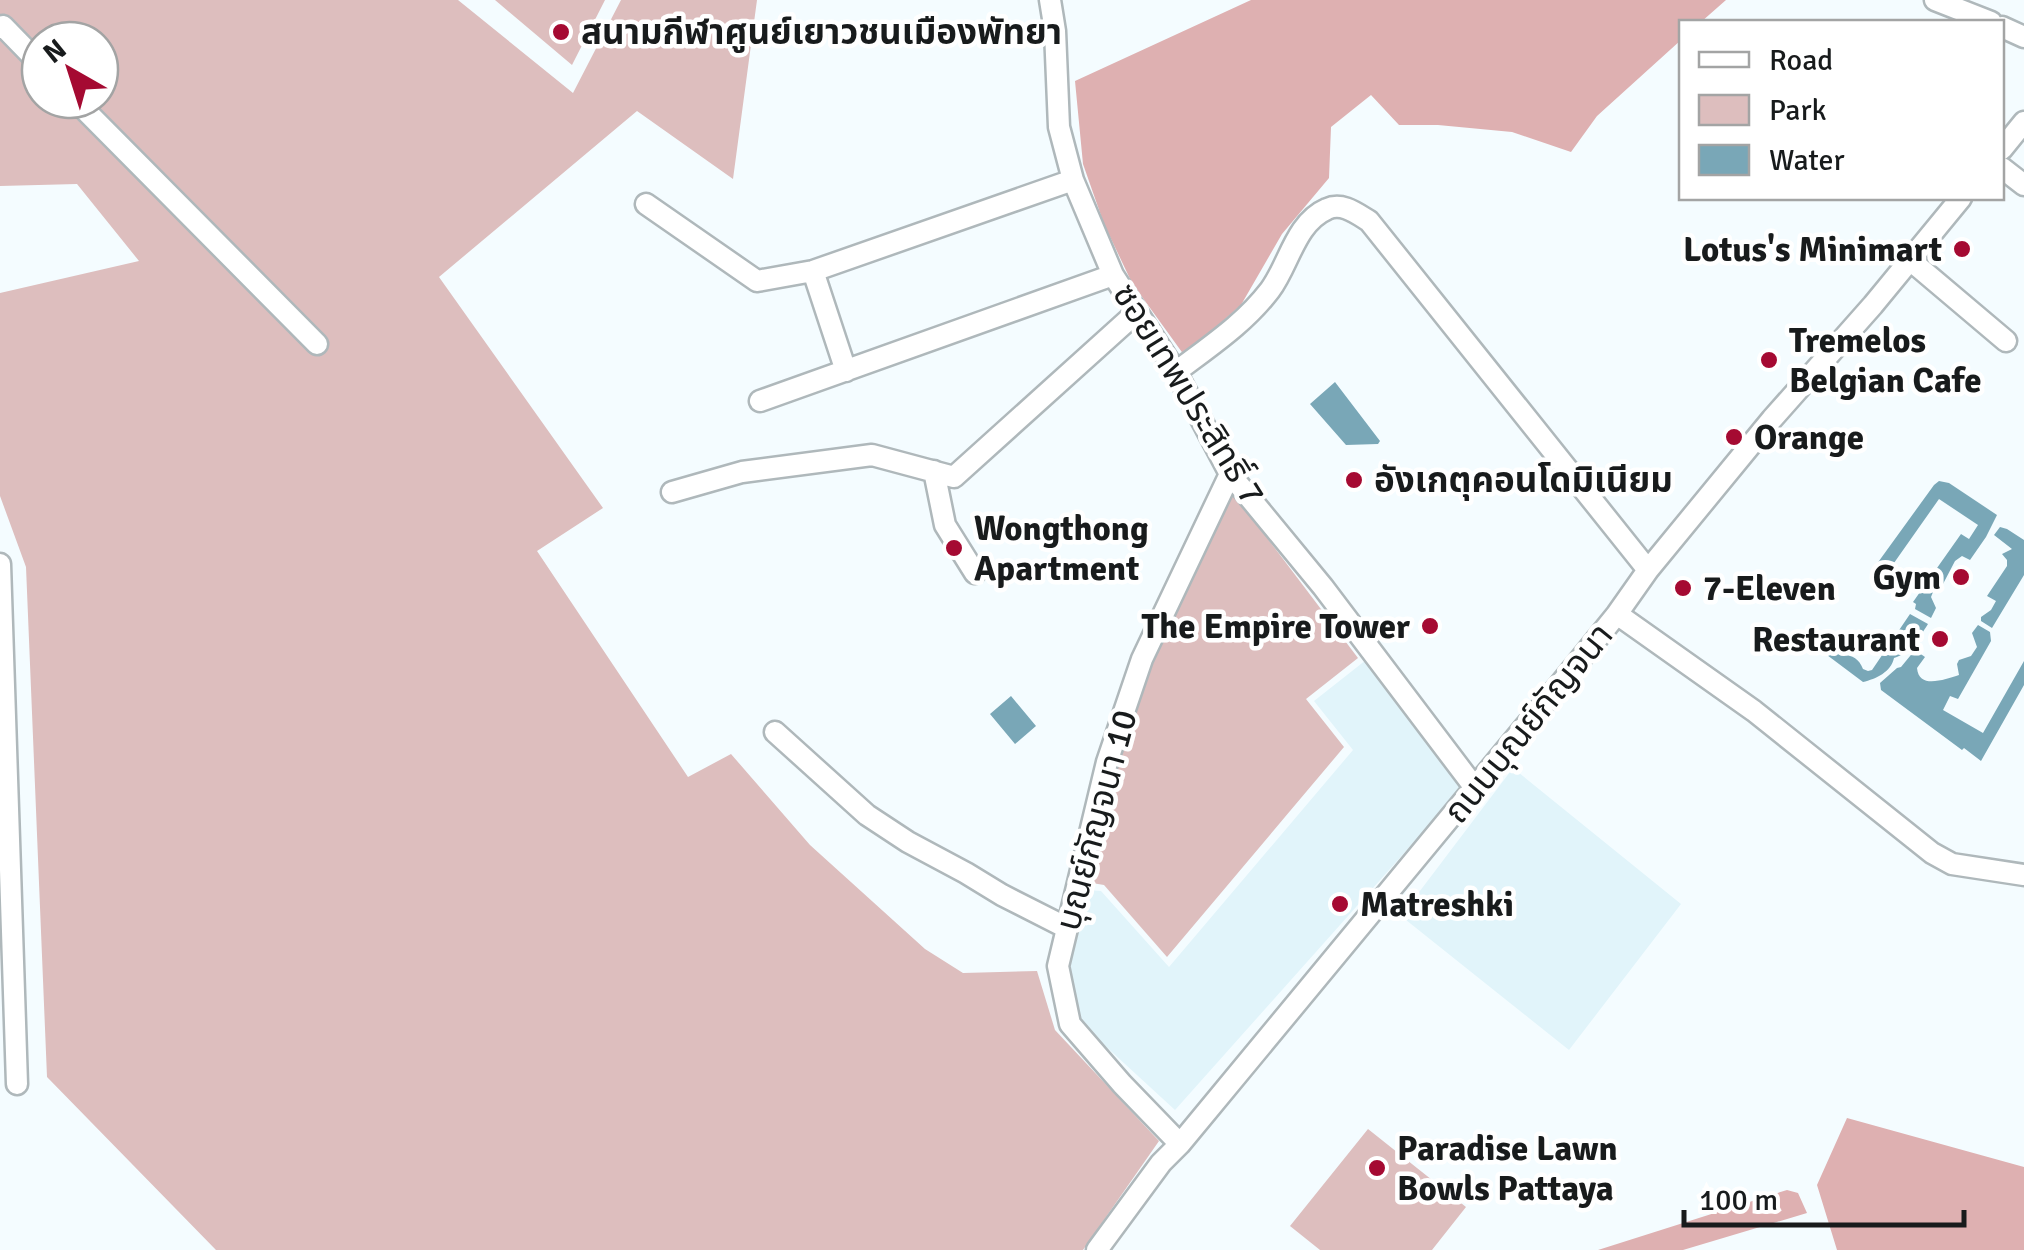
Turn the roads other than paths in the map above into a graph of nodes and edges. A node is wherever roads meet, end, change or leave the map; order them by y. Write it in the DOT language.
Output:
graph roads {
  1 [pos="1050,0"];
  2 [pos="1936,0"];
  3 [pos="1986,20"];
  4 [pos="0,28"];
  5 [pos="20,44"];
  6 [pos="95,120"];
  7 [pos="2024,122"];
  8 [pos="2004,147"];
  9 [pos="2004,170"];
  10 [pos="1073,180"];
  11 [pos="2024,186"];
  12 [pos="1959,200"];
  13 [pos="646,204"];
  14 [pos="1909,259"];
  15 [pos="814,271"];
  16 [pos="1112,275"];
  17 [pos="1137,312"];
  18 [pos="2006,341"];
  19 [pos="316,344"];
  20 [pos="846,371"];
  21 [pos="1176,372"];
  22 [pos="760,401"];
  23 [pos="934,472"];
  24 [pos="1230,474"];
  25 [pos="672,492"];
  26 [pos="0,564"];
  27 [pos="1648,570"];
  28 [pos="975,573"];
  29 [pos="1617,614"];
  30 [pos="775,732"];
  31 [pos="1475,788"];
  32 [pos="2024,875"];
  33 [pos="1067,928"];
  34 [pos="17,1084"];
  35 [pos="1180,1144"];
  36 [pos="1097,1250"];
  1 -- 10 [label="street, ซอยเทพประสิทธิ์ 7"];
  2 -- 3 [label="street"];
  4 -- 5 [label="street"];
  6 -- 19 [label="street"];
  7 -- 8 [label="street"];
  9 -- 11 [label="street"];
  10 -- 15 [label="street"];
  10 -- 16 [label="street, ซอยเทพประสิทธิ์ 7"];
  12 -- 14 [label="street, ถนนบุณย์กัญจนา"];
  13 -- 15 [label="street"];
  14 -- 18 [label="street"];
  14 -- 27 [label="street, ถนนบุณย์กัญจนา"];
  15 -- 20 [label="street"];
  16 -- 17 [label="street, ซอยเทพประสิทธิ์ 7"];
  16 -- 20 [label="street"];
  17 -- 21 [label="street, ซอยเทพประสิทธิ์ 7"];
  17 -- 23 [label="street"];
  20 -- 22 [label="street"];
  21 -- 24 [label="street, ซอยเทพประสิทธิ์ 7"];
  21 -- 27 [label="street"];
  23 -- 25 [label="street"];
  23 -- 28 [label="street"];
  24 -- 31 [label="street, ซอยเทพประสิทธิ์ 7"];
  24 -- 33 [label="street, บุณย์กัญจนา 10"];
  26 -- 34 [label="street"];
  27 -- 29 [label="street, ถนนบุณย์กัญจนา"];
  29 -- 31 [label="street, ถนนบุณย์กัญจนา"];
  29 -- 32 [label="street"];
  30 -- 33 [label="street"];
  31 -- 35 [label="street, ถนนบุณย์กัญจนา"];
  33 -- 35 [label="street, บุณย์กัญจนา 10"];
  35 -- 36 [label="street, ถนนบุณย์กัญจนา"];
}
